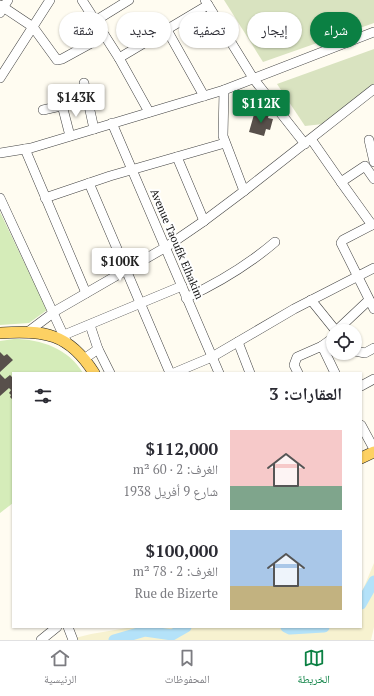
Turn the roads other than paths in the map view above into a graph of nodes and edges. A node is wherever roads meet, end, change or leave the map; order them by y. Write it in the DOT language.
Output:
graph roads {
  1 [pos="50,0"];
  2 [pos="82,0"];
  3 [pos="129,0"];
  4 [pos="207,3"];
  5 [pos="3,7"];
  6 [pos="89,12"];
  7 [pos="108,13"];
  8 [pos="33,27"];
  9 [pos="171,27"];
  10 [pos="374,32"];
  11 [pos="171,39"];
  12 [pos="108,42"];
  13 [pos="82,48"];
  14 [pos="136,48"];
  15 [pos="119,58"];
  16 [pos="0,78"];
  17 [pos="253,78"];
  18 [pos="84,83"];
  19 [pos="374,89"];
  20 [pos="224,90"];
  21 [pos="204,96"];
  22 [pos="87,100"];
  23 [pos="62,105"];
  24 [pos="43,110"];
  25 [pos="149,112"];
  26 [pos="112,123"];
  27 [pos="94,129"];
  28 [pos="70,136"];
  29 [pos="369,140"];
  30 [pos="308,141"];
  31 [pos="225,143"];
  32 [pos="25,149"];
  33 [pos="0,153"];
  34 [pos="177,157"];
  35 [pos="371,164"];
  36 [pos="132,170"];
  37 [pos="374,179"];
  38 [pos="341,182"];
  39 [pos="89,183"];
  40 [pos="244,191"];
  41 [pos="0,198"];
  42 [pos="45,198"];
  43 [pos="204,221"];
  44 [pos="373,225"];
  45 [pos="275,242"];
  46 [pos="166,248"];
  47 [pos="374,268"];
  48 [pos="127,270"];
  49 [pos="358,277"];
  50 [pos="182,286"];
  51 [pos="86,293"];
  52 [pos="186,298"];
  53 [pos="311,300"];
  54 [pos="140,304"];
  55 [pos="372,304"];
  56 [pos="54,313"];
  57 [pos="330,324"];
  58 [pos="345,324"];
  59 [pos="90,325"];
  60 [pos="29,331"];
  61 [pos="0,332"];
  62 [pos="66,339"];
  63 [pos="238,342"];
  64 [pos="326,343"];
  65 [pos="322,346"];
  66 [pos="98,349"];
  67 [pos="374,349"];
  68 [pos="362,352"];
  69 [pos="212,357"];
  70 [pos="84,359"];
  71 [pos="93,372"];
  72 [pos="110,372"];
  73 [pos="170,372"];
  74 [pos="176,372"];
  75 [pos="219,372"];
  76 [pos="250,372"];
  77 [pos="298,372"];
  78 [pos="335,372"];
  79 [pos="374,379"];
  80 [pos="362,385"];
  81 [pos="362,427"];
  82 [pos="374,451"];
  83 [pos="362,457"];
  84 [pos="56,628"];
  85 [pos="68,628"];
  86 [pos="41,640"];
  87 [pos="73,640"];
  1 -- 8 [label="street"];
  2 -- 6 [label="street"];
  3 -- 7 [label="street"];
  4 -- 9 [label="street"];
  4 -- 17 [label="street"];
  5 -- 8 [label="street"];
  8 -- 13 [label="street"];
  8 -- 16 [label="street"];
  10 -- 17 [label="street"];
  11 -- 21 [label="street"];
  12 -- 15 [label="street"];
  14 -- 15 [label="street"];
  15 -- 25 [label="street"];
  17 -- 20 [label="street"];
  17 -- 30 [label="street"];
  18 -- 22 [label="street"];
  19 -- 30 [label="street"];
  20 -- 21 [label="street"];
  20 -- 31 [label="street"];
  21 -- 25 [label="street"];
  22 -- 23 [label="street"];
  22 -- 27 [label="street"];
  23 -- 24 [label="street"];
  23 -- 28 [label="street"];
  25 -- 26 [label="street"];
  26 -- 27 [label="street"];
  26 -- 36 [label="street, Avenue Taoufik Elhakim"];
  27 -- 28 [label="street"];
  28 -- 32 [label="street"];
  29 -- 35 [label="street"];
  30 -- 38 [label="street"];
  30 -- 40 [label="street"];
  31 -- 34 [label="street"];
  31 -- 40 [label="street"];
  32 -- 33 [label="street"];
  32 -- 42 [label="street"];
  34 -- 36 [label="street"];
  34 -- 43 [label="street"];
  35 -- 37 [label="street"];
  35 -- 38 [label="street"];
  36 -- 39 [label="street"];
  36 -- 46 [label="street, Avenue Taoufik Elhakim"];
  38 -- 44 [label="street"];
  39 -- 42 [label="street"];
  39 -- 48 [label="street"];
  40 -- 43 [label="street"];
  41 -- 56 [label="street"];
  42 -- 51 [label="street"];
  43 -- 46 [label="street"];
  44 -- 49 [label="street"];
  45 -- 52 [label="street"];
  46 -- 48 [label="street"];
  46 -- 50 [label="street, Avenue Taoufik Elhakim"];
  47 -- 49 [label="street"];
  48 -- 51 [label="street"];
  48 -- 54 [label="street"];
  49 -- 53 [label="street"];
  49 -- 55 [label="street"];
  50 -- 52 [label="street, Avenue Taoufik Elhakim"];
  50 -- 54 [label="street"];
  51 -- 56 [label="street"];
  52 -- 69 [label="street, Avenue Taoufik Elhakim"];
  53 -- 57 [label="street"];
  53 -- 63 [label="street"];
  54 -- 59 [label="street"];
  54 -- 73 [label="street"];
  55 -- 58 [label="street"];
  56 -- 60 [label="street"];
  56 -- 62 [label="street"];
  59 -- 62 [label="street"];
  59 -- 66 [label="street"];
  60 -- 61 [label="main road"];
  60 -- 62 [label="main road"];
  62 -- 70 [label="main road"];
  63 -- 69 [label="street"];
  63 -- 76 [label="street"];
  64 -- 65 [label="street"];
  65 -- 77 [label="street"];
  65 -- 78 [label="street"];
  66 -- 70 [label="street"];
  66 -- 72 [label="street"];
  67 -- 68 [label="street"];
  69 -- 74 [label="street"];
  69 -- 75 [label="street, Avenue Taoufik Elhakim"];
  70 -- 71 [label="main road"];
  79 -- 80 [label="street"];
  81 -- 82 [label="street"];
  82 -- 83 [label="main road"];
  84 -- 86 [label="street"];
  85 -- 87 [label="street"];
}
